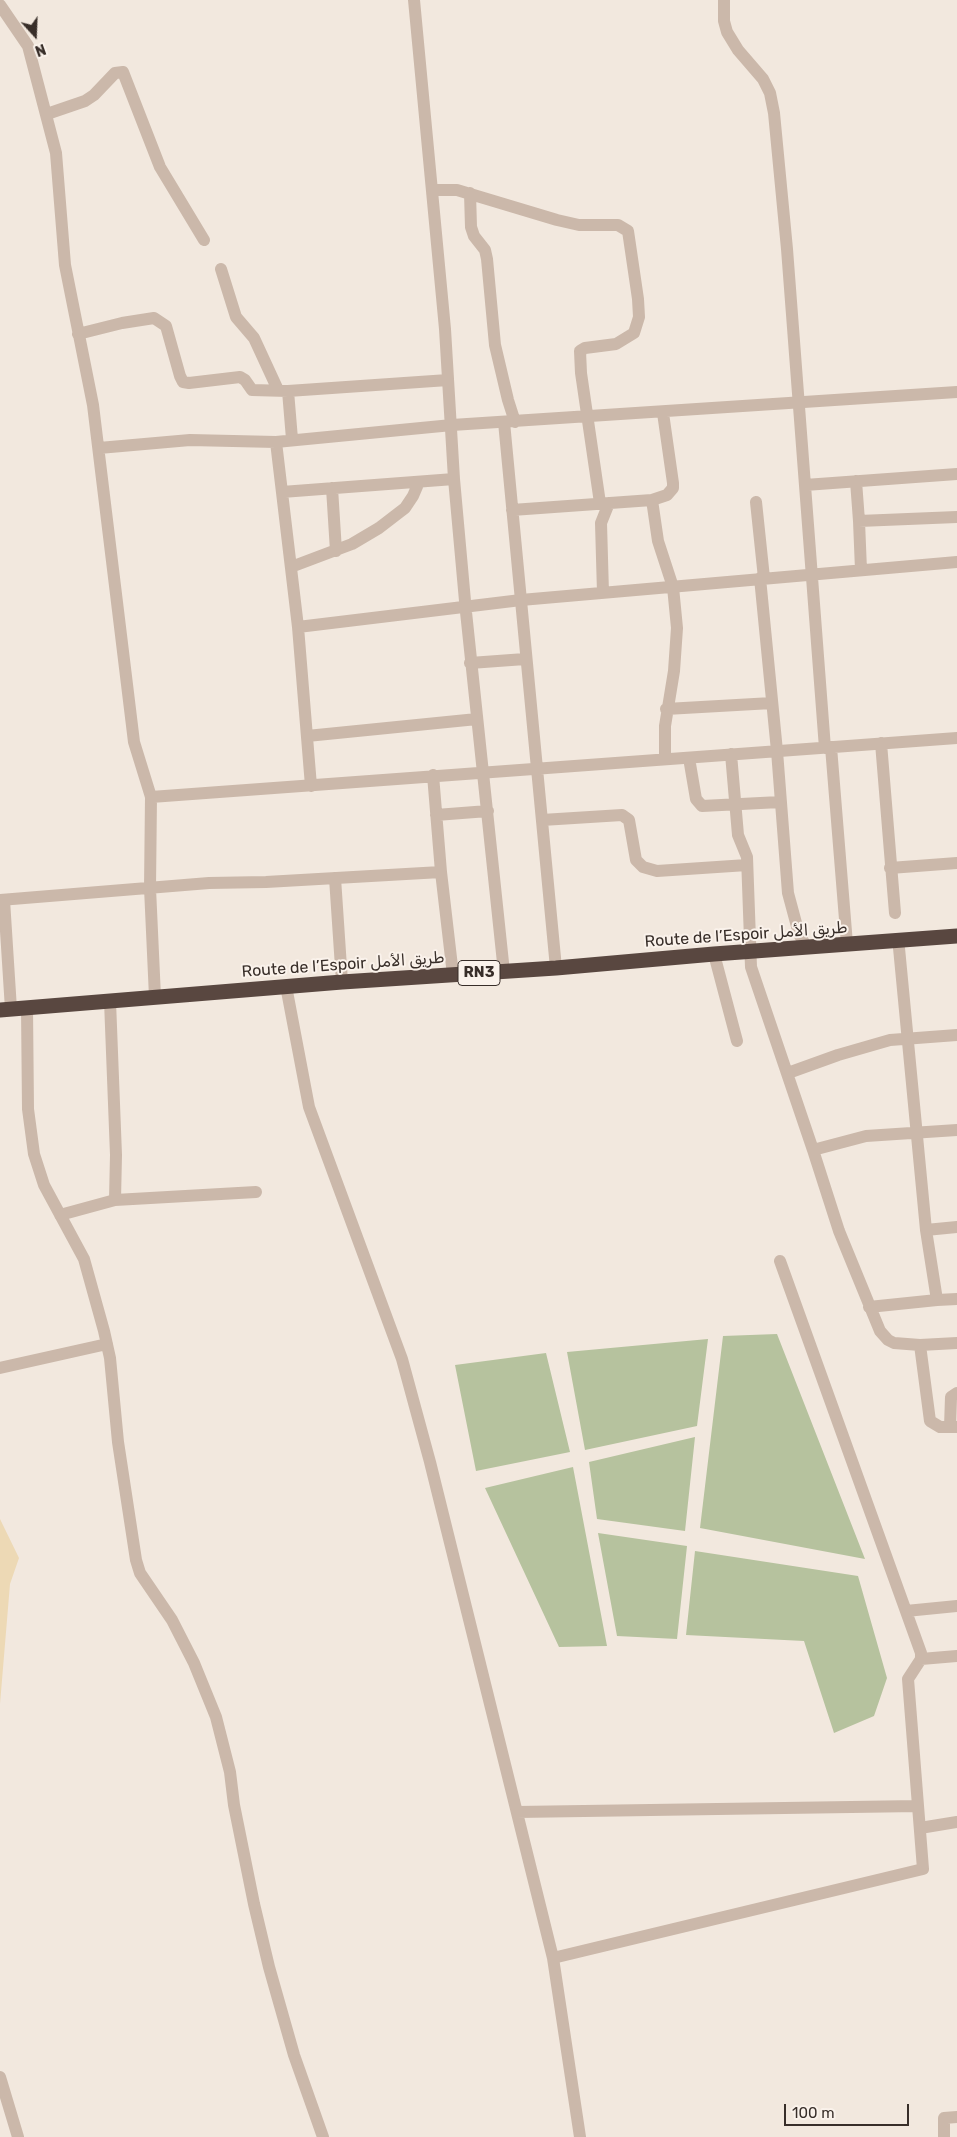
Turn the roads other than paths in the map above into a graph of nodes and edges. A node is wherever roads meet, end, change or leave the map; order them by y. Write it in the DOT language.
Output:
graph roads {
  1 [pos="414,0"];
  2 [pos="724,0"];
  3 [pos="0,5"];
  4 [pos="47,114"];
  5 [pos="433,190"];
  6 [pos="470,193"];
  7 [pos="204,240"];
  8 [pos="221,269"];
  9 [pos="78,334"];
  10 [pos="448,380"];
  11 [pos="283,391"];
  12 [pos="956,397"];
  13 [pos="798,402"];
  14 [pos="663,413"];
  15 [pos="588,417"];
  16 [pos="510,422"];
  17 [pos="452,425"];
  18 [pos="292,439"];
  19 [pos="276,442"];
  20 [pos="99,448"];
  21 [pos="957,474"];
  22 [pos="454,479"];
  23 [pos="856,481"];
  24 [pos="419,482"];
  25 [pos="805,485"];
  26 [pos="332,488"];
  27 [pos="282,492"];
  28 [pos="652,500"];
  29 [pos="756,502"];
  30 [pos="604,503"];
  31 [pos="512,510"];
  32 [pos="957,517"];
  33 [pos="859,521"];
  34 [pos="336,550"];
  35 [pos="957,562"];
  36 [pos="291,567"];
  37 [pos="861,570"];
  38 [pos="811,574"];
  39 [pos="762,578"];
  40 [pos="673,587"];
  41 [pos="602,593"];
  42 [pos="521,600"];
  43 [pos="465,606"];
  44 [pos="298,627"];
  45 [pos="526,658"];
  46 [pos="470,663"];
  47 [pos="772,703"];
  48 [pos="666,709"];
  49 [pos="477,719"];
  50 [pos="307,736"];
  51 [pos="957,738"];
  52 [pos="881,743"];
  53 [pos="828,747"];
  54 [pos="777,751"];
  55 [pos="731,754"];
  56 [pos="689,758"];
  57 [pos="665,759"];
  58 [pos="537,770"];
  59 [pos="483,772"];
  60 [pos="433,775"];
  61 [pos="311,786"];
  62 [pos="151,797"];
  63 [pos="780,802"];
  64 [pos="734,805"];
  65 [pos="488,812"];
  66 [pos="436,815"];
  67 [pos="542,820"];
  68 [pos="957,863"];
  69 [pos="747,865"];
  70 [pos="890,868"];
  71 [pos="441,872"];
  72 [pos="335,878"];
  73 [pos="150,888"];
  74 [pos="2,900"];
  75 [pos="895,913"];
  76 [pos="957,936"];
  77 [pos="957,941"];
  78 [pos="847,944"];
  79 [pos="807,948"];
  80 [pos="899,948"];
  81 [pos="749,951"];
  82 [pos="714,954"];
  83 [pos="556,968"];
  84 [pos="504,972"];
  85 [pos="453,975"];
  86 [pos="342,982"];
  87 [pos="286,986"];
  88 [pos="155,997"];
  89 [pos="110,1001"];
  90 [pos="27,1008"];
  91 [pos="6,1009"];
  92 [pos="957,1035"];
  93 [pos="906,1037"];
  94 [pos="736,1040"];
  95 [pos="788,1073"];
  96 [pos="957,1130"];
  97 [pos="916,1132"];
  98 [pos="814,1150"];
  99 [pos="256,1192"];
  100 [pos="115,1200"];
  101 [pos="60,1215"];
  102 [pos="957,1228"];
  103 [pos="926,1230"];
  104 [pos="780,1261"];
  105 [pos="957,1299"];
  106 [pos="937,1300"];
  107 [pos="869,1307"];
  108 [pos="957,1342"];
  109 [pos="107,1344"];
  110 [pos="920,1345"];
  111 [pos="0,1368"];
  112 [pos="957,1393"];
  113 [pos="954,1427"];
  114 [pos="957,1606"];
  115 [pos="906,1611"];
  116 [pos="957,1656"];
  117 [pos="921,1659"];
  118 [pos="918,1806"];
  119 [pos="517,1812"];
  120 [pos="957,1822"];
  121 [pos="920,1828"];
  122 [pos="553,1958"];
  123 [pos="0,2077"];
  124 [pos="957,2117"];
  125 [pos="18,2137"];
  126 [pos="323,2137"];
  127 [pos="580,2137"];
  128 [pos="944,2137"];
  1 -- 5 [label="street"];
  2 -- 13 [label="street"];
  3 -- 4 [label="street"];
  4 -- 7 [label="street"];
  4 -- 9 [label="street"];
  5 -- 6 [label="street"];
  5 -- 10 [label="street"];
  6 -- 15 [label="street"];
  6 -- 16 [label="street"];
  8 -- 11 [label="street"];
  9 -- 11 [label="street"];
  9 -- 20 [label="street"];
  10 -- 11 [label="street"];
  10 -- 17 [label="street"];
  11 -- 18 [label="street"];
  12 -- 13 [label="street"];
  13 -- 14 [label="street"];
  13 -- 25 [label="street"];
  14 -- 15 [label="street"];
  14 -- 28 [label="street"];
  15 -- 16 [label="street"];
  15 -- 30 [label="street"];
  16 -- 17 [label="street"];
  16 -- 31 [label="street"];
  17 -- 18 [label="street"];
  17 -- 22 [label="street"];
  18 -- 19 [label="street"];
  19 -- 20 [label="street"];
  19 -- 27 [label="street"];
  20 -- 62 [label="street"];
  21 -- 23 [label="street"];
  22 -- 24 [label="street"];
  22 -- 43 [label="street"];
  23 -- 25 [label="street"];
  23 -- 33 [label="street"];
  24 -- 26 [label="street"];
  24 -- 34 [label="street"];
  25 -- 38 [label="street"];
  26 -- 27 [label="street"];
  26 -- 34 [label="street"];
  27 -- 36 [label="street"];
  28 -- 30 [label="street"];
  28 -- 40 [label="street"];
  29 -- 39 [label="street"];
  30 -- 31 [label="street"];
  30 -- 41 [label="street"];
  31 -- 42 [label="street"];
  32 -- 33 [label="street"];
  33 -- 37 [label="street"];
  34 -- 36 [label="street"];
  35 -- 37 [label="street"];
  36 -- 44 [label="street"];
  37 -- 38 [label="street"];
  38 -- 39 [label="street"];
  38 -- 53 [label="street"];
  39 -- 40 [label="street"];
  39 -- 47 [label="street"];
  40 -- 41 [label="street"];
  40 -- 48 [label="street"];
  41 -- 42 [label="street"];
  42 -- 43 [label="street"];
  42 -- 45 [label="street"];
  43 -- 44 [label="street"];
  43 -- 46 [label="street"];
  44 -- 50 [label="street"];
  45 -- 46 [label="street"];
  45 -- 58 [label="street"];
  46 -- 49 [label="street"];
  47 -- 48 [label="street"];
  47 -- 54 [label="street"];
  48 -- 57 [label="street"];
  49 -- 50 [label="street"];
  49 -- 59 [label="street"];
  50 -- 61 [label="street"];
  51 -- 52 [label="street"];
  52 -- 53 [label="street"];
  52 -- 70 [label="street"];
  53 -- 54 [label="street"];
  53 -- 78 [label="street"];
  54 -- 55 [label="street"];
  54 -- 63 [label="street"];
  55 -- 56 [label="street"];
  55 -- 64 [label="street"];
  56 -- 57 [label="street"];
  56 -- 64 [label="street"];
  57 -- 58 [label="street"];
  58 -- 59 [label="street"];
  58 -- 67 [label="street"];
  59 -- 60 [label="street"];
  59 -- 65 [label="street"];
  60 -- 61 [label="street"];
  60 -- 66 [label="street"];
  61 -- 62 [label="street"];
  62 -- 73 [label="street"];
  63 -- 64 [label="street"];
  63 -- 79 [label="street"];
  64 -- 69 [label="street"];
  65 -- 66 [label="street"];
  65 -- 84 [label="street"];
  66 -- 71 [label="street"];
  67 -- 69 [label="street"];
  67 -- 83 [label="street"];
  68 -- 70 [label="street"];
  69 -- 81 [label="street"];
  70 -- 75 [label="street"];
  71 -- 72 [label="street"];
  71 -- 85 [label="street"];
  72 -- 73 [label="street"];
  72 -- 86 [label="street"];
  73 -- 74 [label="street"];
  73 -- 88 [label="street"];
  74 -- 91 [label="street"];
  76 -- 77 [label="street"];
  76 -- 78 [label="highway, Route de l’Espoir طريق الأمل / RN3"];
  78 -- 79 [label="highway, Route de l’Espoir طريق الأمل / RN3"];
  79 -- 81 [label="highway, Route de l’Espoir طريق الأمل / RN3"];
  80 -- 93 [label="street"];
  81 -- 82 [label="highway, Route de l’Espoir طريق الأمل / RN3"];
  81 -- 95 [label="street"];
  82 -- 83 [label="highway, Route de l’Espoir طريق الأمل / RN3"];
  82 -- 94 [label="street"];
  83 -- 84 [label="highway, Route de l’Espoir طريق الأمل / RN3"];
  84 -- 85 [label="highway, Route de l’Espoir طريق الأمل / RN3"];
  85 -- 86 [label="highway, Route de l’Espoir طريق الأمل / RN3"];
  86 -- 87 [label="highway, Route de l’Espoir طريق الأمل / RN3"];
  87 -- 88 [label="highway, Route de l’Espoir طريق الأمل / RN3"];
  87 -- 119 [label="street"];
  88 -- 89 [label="highway, Route de l’Espoir طريق الأمل / RN3"];
  89 -- 90 [label="highway, Route de l’Espoir طريق الأمل / RN3"];
  89 -- 100 [label="street"];
  90 -- 91 [label="highway, Route de l’Espoir طريق الأمل / RN3"];
  90 -- 101 [label="street"];
  92 -- 93 [label="street"];
  93 -- 95 [label="street"];
  93 -- 97 [label="street"];
  95 -- 98 [label="street"];
  96 -- 97 [label="street"];
  97 -- 98 [label="street"];
  97 -- 103 [label="street"];
  98 -- 107 [label="street"];
  99 -- 100 [label="street"];
  100 -- 101 [label="street"];
  101 -- 109 [label="street"];
  102 -- 103 [label="street"];
  103 -- 106 [label="street"];
  104 -- 115 [label="street"];
  105 -- 106 [label="street"];
  106 -- 107 [label="street"];
  107 -- 110 [label="street"];
  108 -- 110 [label="street"];
  109 -- 111 [label="street"];
  109 -- 126 [label="street"];
  110 -- 113 [label="street"];
  112 -- 113 [label="street"];
  114 -- 115 [label="street"];
  115 -- 117 [label="street"];
  116 -- 117 [label="street"];
  117 -- 118 [label="street"];
  118 -- 119 [label="street"];
  118 -- 121 [label="street"];
  119 -- 122 [label="street"];
  120 -- 121 [label="street"];
  121 -- 122 [label="street"];
  122 -- 127 [label="street"];
  123 -- 125 [label="street"];
  124 -- 128 [label="street"];
}
